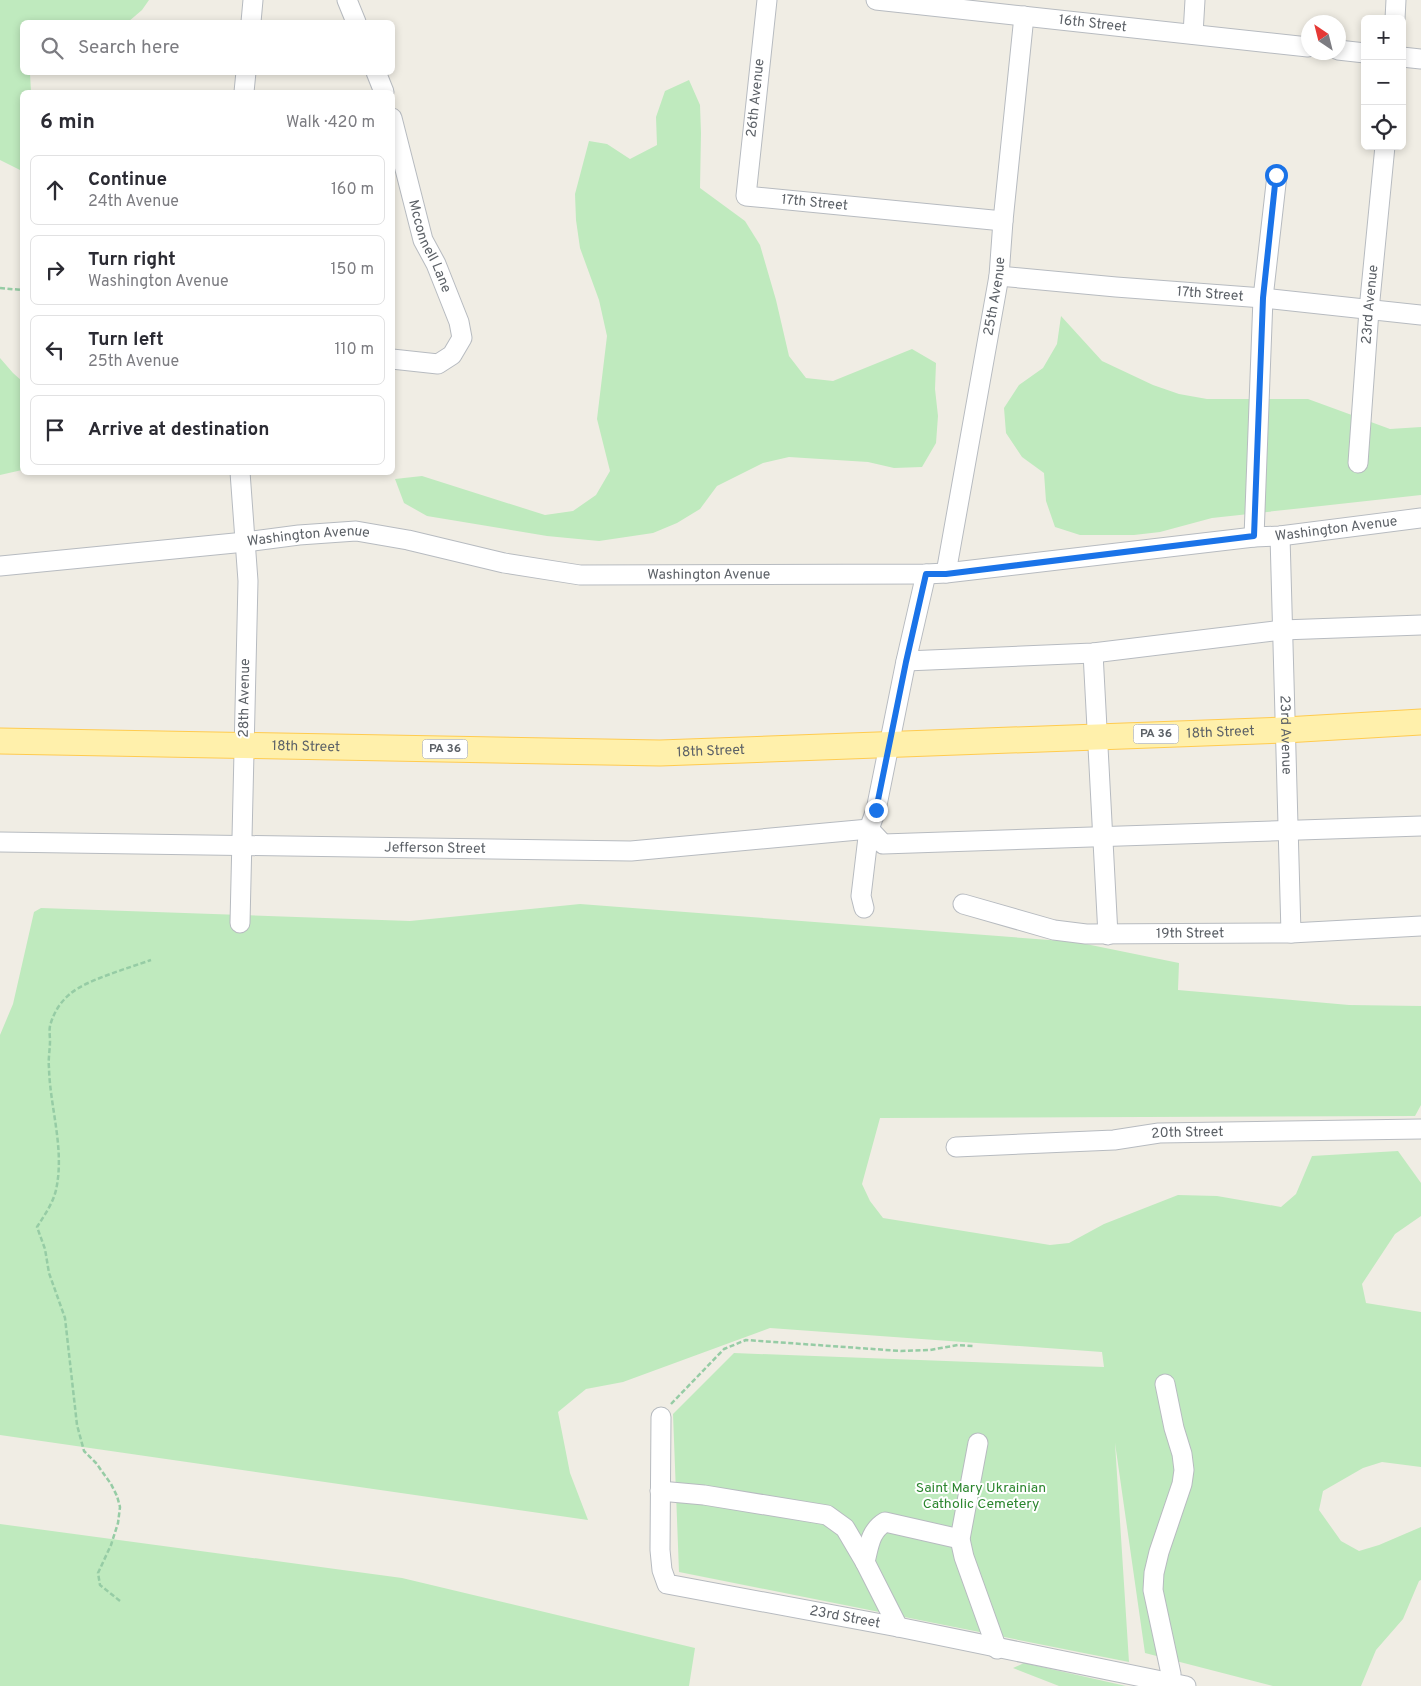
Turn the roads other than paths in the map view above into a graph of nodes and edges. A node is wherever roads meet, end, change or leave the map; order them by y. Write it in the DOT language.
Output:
graph roads {
  1 [pos="253,0"];
  2 [pos="347,0"];
  3 [pos="767,0"];
  4 [pos="876,0"];
  5 [pos="1195,0"];
  6 [pos="1396,0"];
  7 [pos="977,6"];
  8 [pos="1396,15"];
  9 [pos="1024,16"];
  10 [pos="251,20"];
  11 [pos="355,20"];
  12 [pos="1193,34"];
  13 [pos="1301,46"];
  14 [pos="1346,51"];
  15 [pos="1361,53"];
  16 [pos="1406,57"];
  17 [pos="1421,59"];
  18 [pos="246,75"];
  19 [pos="377,75"];
  20 [pos="244,90"];
  21 [pos="383,90"];
  22 [pos="395,130"];
  23 [pos="1385,150"];
  24 [pos="1276,175"];
  25 [pos="746,196"];
  26 [pos="1003,221"];
  27 [pos="999,276"];
  28 [pos="1263,298"];
  29 [pos="1369,310"];
  30 [pos="1421,315"];
  31 [pos="395,359"];
  32 [pos="1358,463"];
  33 [pos="240,475"];
  34 [pos="1421,518"];
  35 [pos="1254,536"];
  36 [pos="1280,536"];
  37 [pos="245,542"];
  38 [pos="0,566"];
  39 [pos="926,574"];
  40 [pos="946,574"];
  41 [pos="1421,624"];
  42 [pos="1282,630"];
  43 [pos="1093,653"];
  44 [pos="906,662"];
  45 [pos="1421,722"];
  46 [pos="1285,730"];
  47 [pos="1096,737"];
  48 [pos="0,741"];
  49 [pos="890,744"];
  50 [pos="244,746"];
  51 [pos="1421,826"];
  52 [pos="869,829"];
  53 [pos="1289,832"];
  54 [pos="1104,837"];
  55 [pos="0,842"];
  56 [pos="241,844"];
  57 [pos="963,904"];
  58 [pos="864,908"];
  59 [pos="240,923"];
  60 [pos="1421,926"];
  61 [pos="1292,933"];
  62 [pos="1108,935"];
  63 [pos="1421,1129"];
  64 [pos="956,1147"];
  65 [pos="1165,1384"];
  66 [pos="661,1417"];
  67 [pos="978,1443"];
  68 [pos="660,1491"];
  69 [pos="960,1539"];
  70 [pos="865,1562"];
  71 [pos="898,1628"];
  72 [pos="997,1649"];
  73 [pos="1178,1685"];
  1 -- 10 [label="street"];
  2 -- 11 [label="street"];
  3 -- 25 [label="street, 26th Avenue"];
  4 -- 7 [label="street, 16th Street"];
  5 -- 12 [label="street"];
  6 -- 8 [label="street"];
  7 -- 9 [label="street, 16th Street"];
  9 -- 12 [label="street, 16th Street"];
  9 -- 26 [label="street, 25th Avenue"];
  12 -- 13 [label="street, 16th Street"];
  14 -- 15 [label="street"];
  16 -- 17 [label="street"];
  18 -- 20 [label="street"];
  19 -- 21 [label="street"];
  22 -- 31 [label="street, Mcconnell Lane"];
  23 -- 29 [label="street, 23rd Avenue"];
  24 -- 28 [label="street"];
  25 -- 26 [label="street, 17th Street"];
  26 -- 27 [label="street, 25th Avenue"];
  27 -- 28 [label="street, 17th Street"];
  27 -- 40 [label="street, 25th Avenue"];
  28 -- 29 [label="street, 17th Street"];
  28 -- 35 [label="street"];
  29 -- 30 [label="street, 17th Street"];
  29 -- 32 [label="street, 23rd Avenue"];
  33 -- 37 [label="street, 28th Avenue"];
  34 -- 36 [label="street, Washington Avenue"];
  35 -- 36 [label="street, Washington Avenue"];
  35 -- 40 [label="street, Washington Avenue"];
  36 -- 42 [label="street, 23rd Avenue"];
  37 -- 38 [label="street, Washington Avenue"];
  37 -- 39 [label="street, Washington Avenue"];
  37 -- 50 [label="street, 28th Avenue"];
  39 -- 40 [label="street, Washington Avenue"];
  39 -- 44 [label="street"];
  41 -- 42 [label="street"];
  42 -- 43 [label="street"];
  42 -- 46 [label="street, 23rd Avenue"];
  43 -- 44 [label="street"];
  43 -- 47 [label="street"];
  44 -- 49 [label="street"];
  45 -- 46 [label="main road, 18th Street / PA 36"];
  46 -- 47 [label="main road, 18th Street / PA 36"];
  46 -- 53 [label="street, 23rd Avenue"];
  47 -- 49 [label="main road, 18th Street / PA 36"];
  47 -- 54 [label="street"];
  48 -- 50 [label="main road, 18th Street / PA 36"];
  49 -- 50 [label="main road, 18th Street / PA 36"];
  49 -- 52 [label="street"];
  50 -- 56 [label="street, 28th Avenue"];
  51 -- 53 [label="street"];
  52 -- 54 [label="street"];
  52 -- 56 [label="street, Jefferson Street"];
  52 -- 58 [label="street"];
  53 -- 54 [label="street"];
  53 -- 61 [label="street, 23rd Avenue"];
  54 -- 62 [label="street"];
  55 -- 56 [label="street, Jefferson Street"];
  56 -- 59 [label="street, 28th Avenue"];
  57 -- 62 [label="street, 19th Street"];
  60 -- 61 [label="street, 19th Street"];
  61 -- 62 [label="street, 19th Street"];
  63 -- 64 [label="street, 20th Street"];
  65 -- 73 [label="street"];
  66 -- 68 [label="street, 23rd Street"];
  67 -- 69 [label="street"];
  68 -- 70 [label="street"];
  68 -- 71 [label="street, 23rd Street"];
  69 -- 70 [label="street"];
  69 -- 72 [label="street"];
  70 -- 71 [label="street"];
  71 -- 72 [label="street, 23rd Street"];
  72 -- 73 [label="street, 23rd Street"];
}
